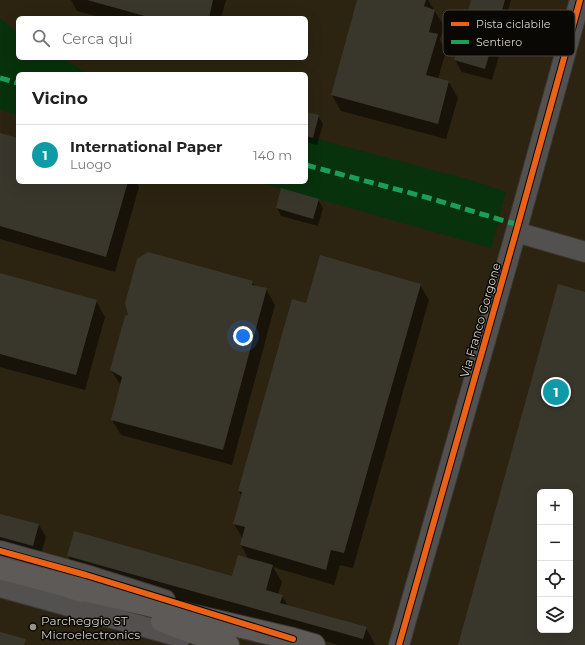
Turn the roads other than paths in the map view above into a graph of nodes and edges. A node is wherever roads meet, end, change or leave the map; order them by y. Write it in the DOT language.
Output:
graph roads {
  1 [pos="580,0"];
  2 [pos="575,18"];
  3 [pos="565,56"];
  4 [pos="516,232"];
  5 [pos="585,252"];
  6 [pos="0,551"];
  7 [pos="0,568"];
  8 [pos="67,586"];
  9 [pos="0,587"];
  10 [pos="294,639"];
  11 [pos="212,645"];
  12 [pos="228,645"];
  13 [pos="314,645"];
  14 [pos="399,645"];
  1 -- 2 [label="street, Via Franco Gorgone"];
  3 -- 4 [label="street, Via Franco Gorgone"];
  4 -- 5 [label="street"];
  4 -- 14 [label="street, Via Franco Gorgone"];
  6 -- 10 [label="street"];
  7 -- 8 [label="main road"];
  8 -- 10 [label="main road"];
  8 -- 12 [label="main road"];
  9 -- 11 [label="street"];
  10 -- 13 [label="main road"];
}
